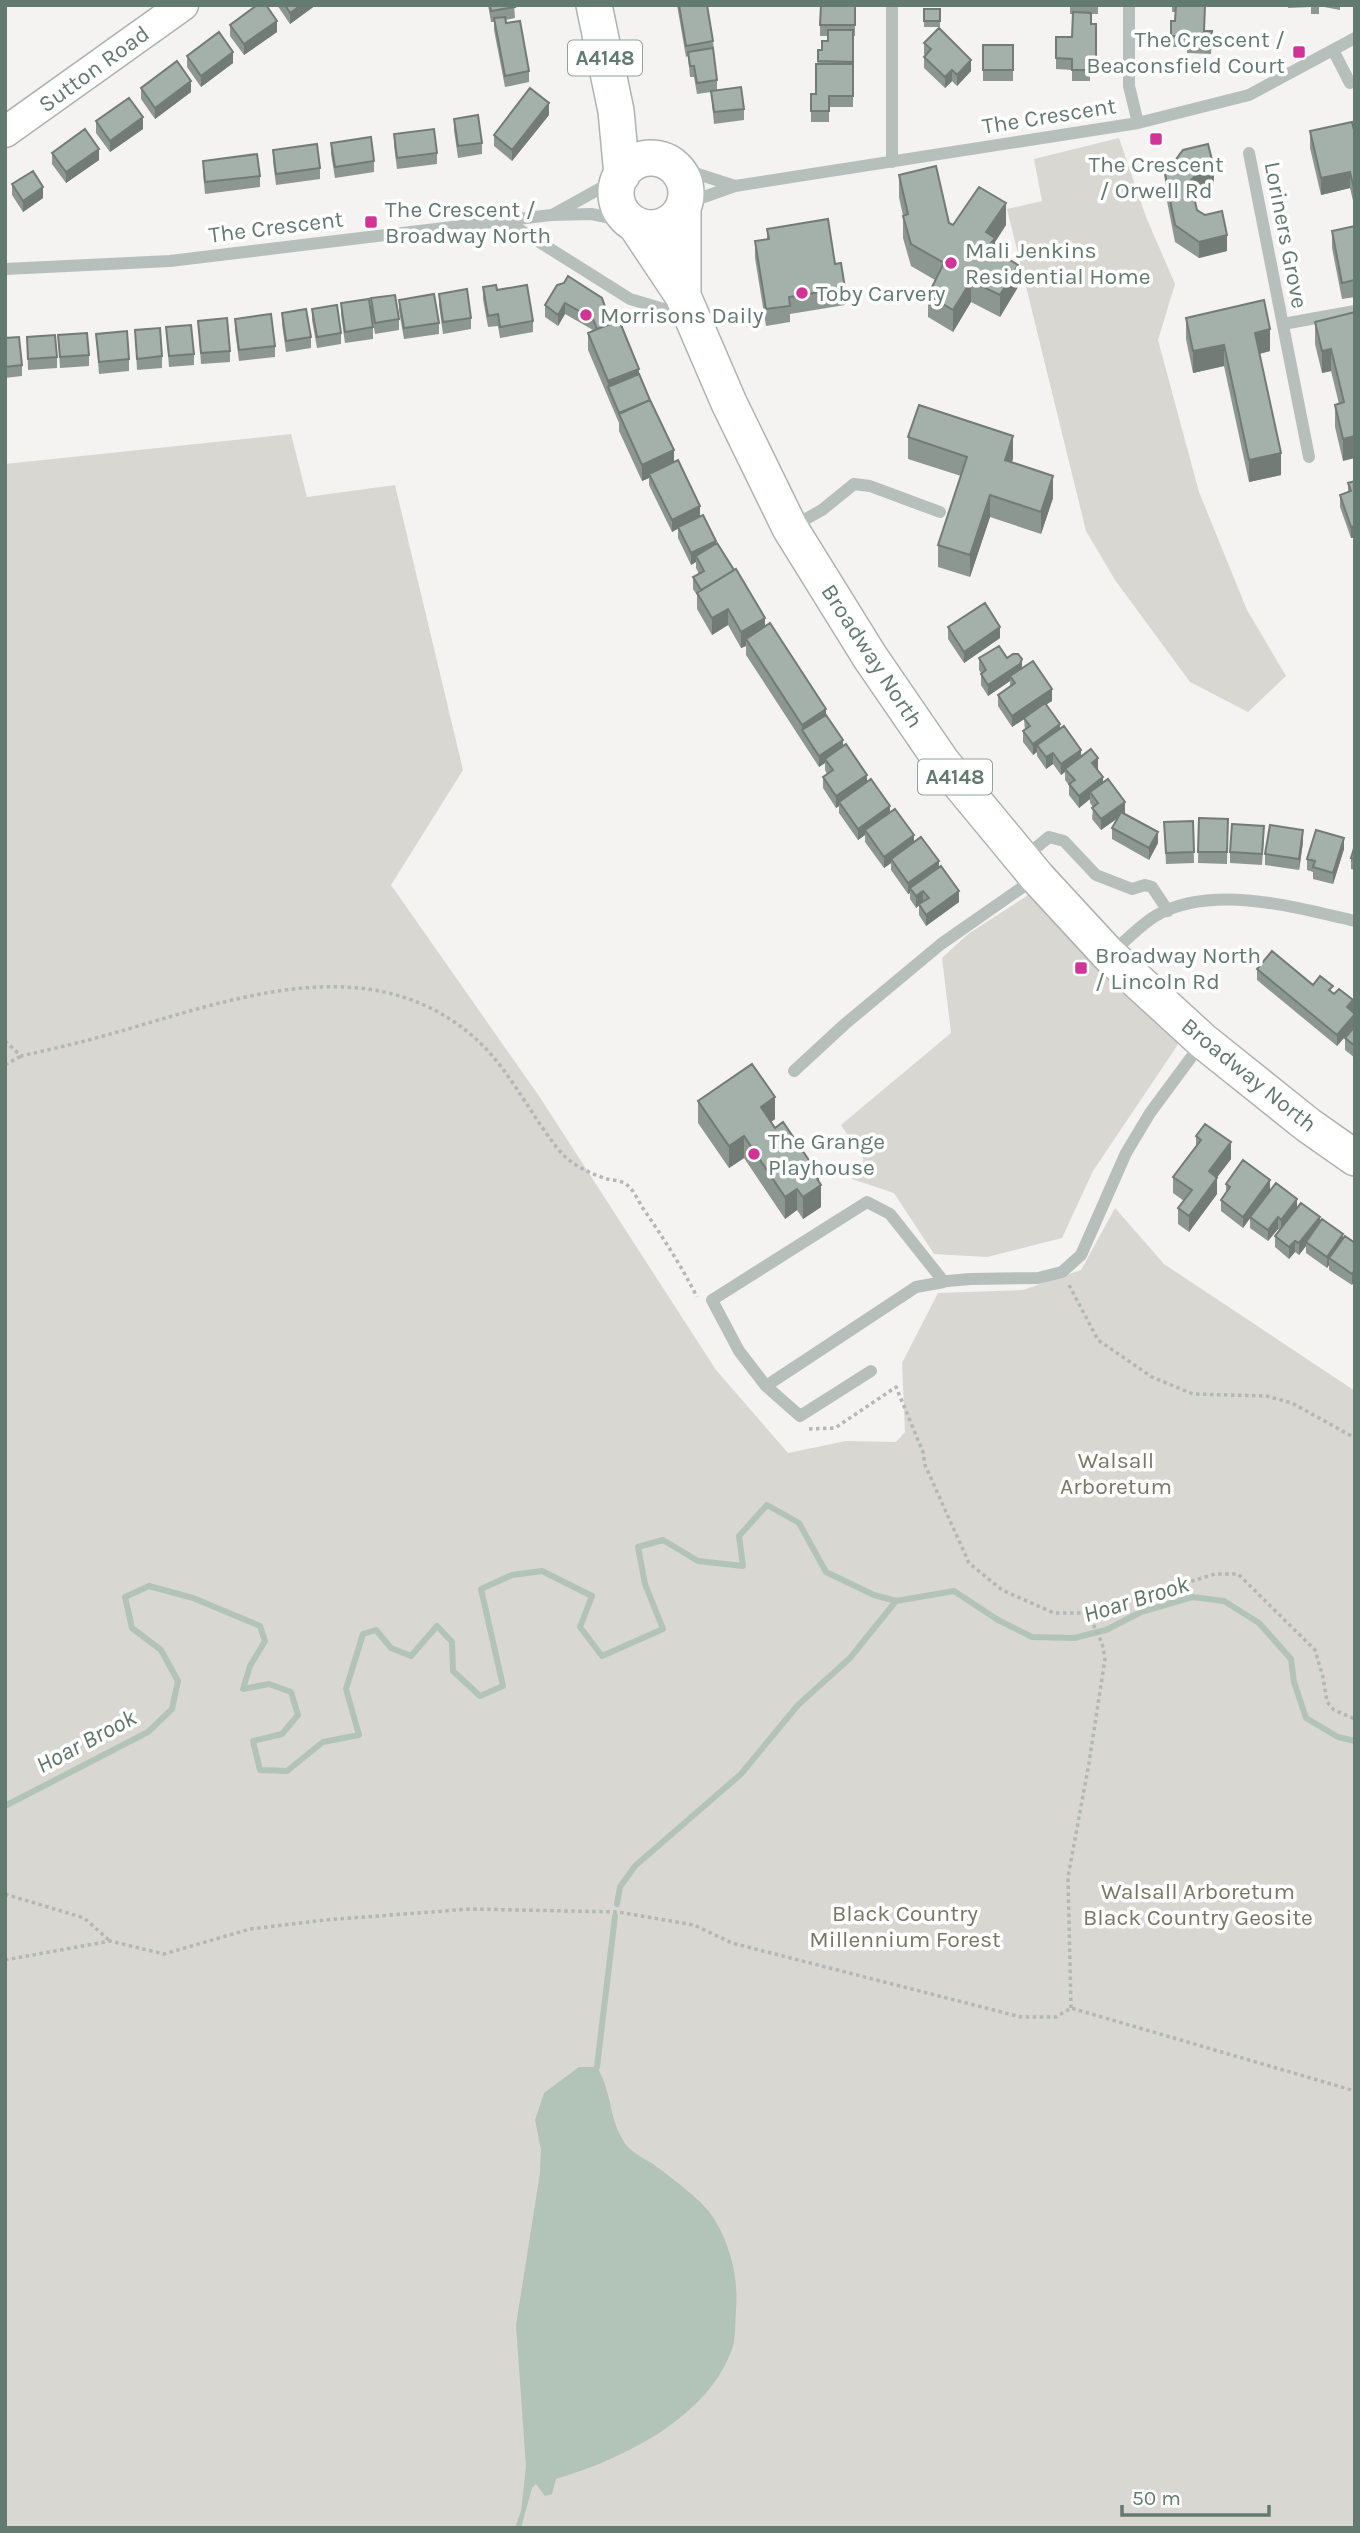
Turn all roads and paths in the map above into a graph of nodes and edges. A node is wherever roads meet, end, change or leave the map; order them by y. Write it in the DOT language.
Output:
graph roads {
  1 [pos="183,5"];
  2 [pos="594,5"];
  3 [pos="892,5"];
  4 [pos="1129,5"];
  5 [pos="1355,38"];
  6 [pos="1332,50"];
  7 [pos="1350,83"];
  8 [pos="616,111"];
  9 [pos="1138,123"];
  10 [pos="5,132"];
  11 [pos="1249,153"];
  12 [pos="664,162"];
  13 [pos="892,163"];
  14 [pos="621,177"];
  15 [pos="735,186"];
  16 [pos="684,206"];
  17 [pos="551,215"];
  18 [pos="506,221"];
  19 [pos="633,223"];
  20 [pos="5,269"];
  21 [pos="687,307"];
  22 [pos="1355,310"];
  23 [pos="1283,324"];
  24 [pos="1309,457"];
  25 [pos="940,512"];
  26 [pos="790,528"];
  27 [pos="1030,868"];
  28 [pos="1168,911"];
  29 [pos="1355,921"];
  30 [pos="1109,955"];
  31 [pos="5,1041"];
  32 [pos="1203,1041"];
  33 [pos="21,1056"];
  34 [pos="5,1065"];
  35 [pos="794,1071"];
  36 [pos="1355,1158"];
  37 [pos="1062,1272"];
  38 [pos="941,1282"];
  39 [pos="698,1299"];
  40 [pos="871,1371"];
  41 [pos="766,1386"];
  42 [pos="799,1429"];
  43 [pos="1355,1438"];
  44 [pos="1088,1612"];
  45 [pos="1355,1720"];
  46 [pos="5,1894"];
  47 [pos="110,1941"];
  48 [pos="5,1960"];
  49 [pos="1071,2008"];
  50 [pos="1355,2091"];
  1 -- 10 [label="main road, Sutton Road"];
  2 -- 8 [label="highway, A4148"];
  3 -- 13 [label="street"];
  4 -- 9 [label="street"];
  5 -- 6 [label="street, The Crescent"];
  6 -- 7 [label="street"];
  6 -- 9 [label="street, The Crescent"];
  8 -- 12 [label="highway"];
  8 -- 14 [label="highway"];
  9 -- 13 [label="street, The Crescent"];
  11 -- 23 [label="street, Loriners Grove"];
  12 -- 14 [label="highway"];
  12 -- 15 [label="street, The Crescent"];
  12 -- 16 [label="highway"];
  13 -- 15 [label="street, The Crescent"];
  14 -- 17 [label="street, The Crescent"];
  14 -- 19 [label="highway"];
  15 -- 16 [label="street, The Crescent"];
  16 -- 19 [label="highway"];
  16 -- 21 [label="highway, Broadway North / A4148"];
  17 -- 18 [label="street, The Crescent"];
  17 -- 19 [label="street, The Crescent"];
  18 -- 20 [label="street, The Crescent"];
  18 -- 21 [label="street"];
  19 -- 21 [label="highway, Broadway North / A4148"];
  21 -- 26 [label="highway, Broadway North / A4148"];
  22 -- 23 [label="street, Loriners Grove"];
  23 -- 24 [label="street, Loriners Grove"];
  25 -- 26 [label="street"];
  26 -- 27 [label="highway, Broadway North / A4148"];
  27 -- 28 [label="street"];
  27 -- 30 [label="highway, Broadway North / A4148"];
  27 -- 35 [label="street"];
  28 -- 29 [label="street"];
  28 -- 30 [label="street"];
  30 -- 32 [label="highway, Broadway North / A4148"];
  31 -- 33 [label="path"];
  32 -- 36 [label="highway, Broadway North / A4148"];
  32 -- 37 [label="street"];
  33 -- 34 [label="path"];
  33 -- 39 [label="path"];
  37 -- 38 [label="street"];
  37 -- 43 [label="path"];
  38 -- 41 [label="street"];
  38 -- 41 [label="street"];
  40 -- 41 [label="street"];
  42 -- 44 [label="path"];
  44 -- 45 [label="path"];
  44 -- 49 [label="path"];
  46 -- 47 [label="path"];
  47 -- 48 [label="path"];
  47 -- 49 [label="path"];
  49 -- 50 [label="path"];
}
